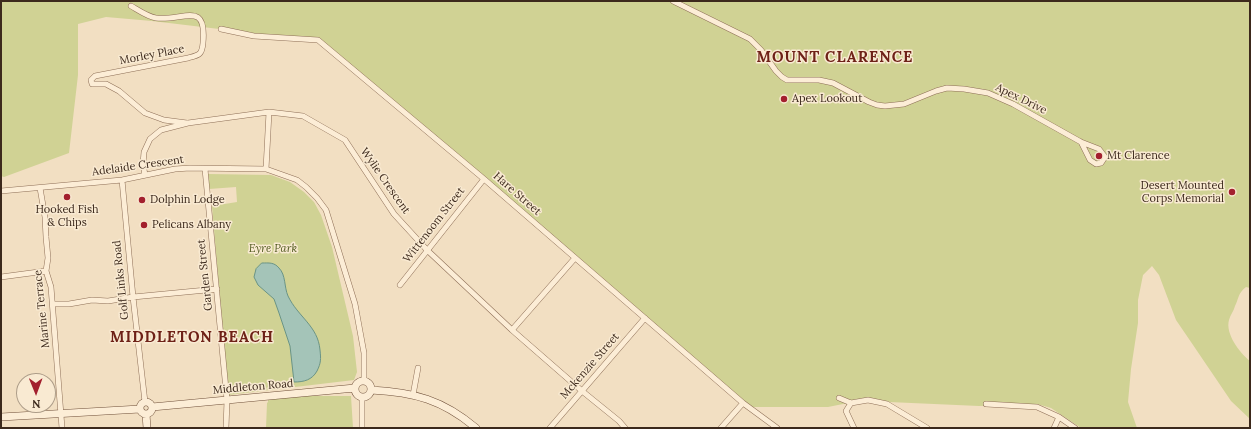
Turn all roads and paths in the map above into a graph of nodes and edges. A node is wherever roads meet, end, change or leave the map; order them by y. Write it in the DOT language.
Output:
graph roads {
  1 [pos="673,1"];
  2 [pos="131,6"];
  3 [pos="221,29"];
  4 [pos="269,112"];
  5 [pos="188,123"];
  6 [pos="1081,142"];
  7 [pos="205,169"];
  8 [pos="266,169"];
  9 [pos="145,175"];
  10 [pos="484,179"];
  11 [pos="122,180"];
  12 [pos="40,188"];
  13 [pos="1,191"];
  14 [pos="427,250"];
  15 [pos="575,258"];
  16 [pos="46,271"];
  17 [pos="1,277"];
  18 [pos="400,284"];
  19 [pos="217,289"];
  20 [pos="133,297"];
  21 [pos="53,304"];
  22 [pos="645,318"];
  23 [pos="512,330"];
  24 [pos="418,368"];
  25 [pos="364,381"];
  26 [pos="356,388"];
  27 [pos="371,390"];
  28 [pos="582,391"];
  29 [pos="413,394"];
  30 [pos="362,396"];
  31 [pos="839,398"];
  32 [pos="226,400"];
  33 [pos="145,402"];
  34 [pos="743,403"];
  35 [pos="851,403"];
  36 [pos="986,404"];
  37 [pos="152,407"];
  38 [pos="140,409"];
  39 [pos="61,413"];
  40 [pos="146,414"];
  41 [pos="1,417"];
  42 [pos="1059,417"];
  43 [pos="62,428"];
  44 [pos="147,428"];
  45 [pos="226,428"];
  46 [pos="362,428"];
  47 [pos="476,428"];
  48 [pos="550,428"];
  49 [pos="625,428"];
  50 [pos="721,428"];
  51 [pos="777,428"];
  52 [pos="854,428"];
  53 [pos="927,428"];
  54 [pos="1054,428"];
  55 [pos="1075,428"];
  1 -- 6 [label="street, Apex Drive"];
  2 -- 5 [label="street, Morley Place"];
  3 -- 10 [label="street, Hare Street"];
  4 -- 5 [label="street, Wylie Crescent"];
  4 -- 8 [label="street"];
  4 -- 14 [label="street, Wylie Crescent"];
  5 -- 9 [label="street, Wylie Crescent"];
  6 -- 6 [label="street, Apex Drive"];
  7 -- 8 [label="street, Adelaide Crescent"];
  7 -- 9 [label="street, Adelaide Crescent"];
  7 -- 19 [label="street, Garden Street"];
  8 -- 25 [label="street, Adelaide Crescent"];
  9 -- 11 [label="street, Adelaide Crescent"];
  10 -- 14 [label="street, Wittenoom Street"];
  10 -- 15 [label="street, Hare Street"];
  11 -- 12 [label="street, Adelaide Crescent"];
  11 -- 20 [label="street, Golf Links Road"];
  12 -- 13 [label="street, Adelaide Crescent"];
  12 -- 16 [label="street, Marine Terrace"];
  14 -- 18 [label="street, Wittenoom Street"];
  14 -- 23 [label="street, Wylie Crescent"];
  15 -- 22 [label="street, Hare Street"];
  15 -- 23 [label="street"];
  16 -- 17 [label="street"];
  16 -- 21 [label="street, Marine Terrace"];
  19 -- 20 [label="street"];
  19 -- 32 [label="street, Garden Street"];
  20 -- 21 [label="street"];
  20 -- 33 [label="street, Golf Links Road"];
  21 -- 39 [label="street, Marine Terrace"];
  22 -- 28 [label="street, Mckenzie Street"];
  22 -- 34 [label="street, Hare Street"];
  23 -- 28 [label="street, Wylie Crescent"];
  24 -- 29 [label="street"];
  25 -- 26 [label="main road"];
  25 -- 27 [label="main road"];
  26 -- 30 [label="main road"];
  26 -- 32 [label="main road, Middleton Road"];
  27 -- 29 [label="main road"];
  27 -- 30 [label="main road"];
  28 -- 48 [label="street, Mckenzie Street"];
  28 -- 49 [label="street, Wylie Crescent"];
  29 -- 47 [label="main road"];
  30 -- 46 [label="street"];
  31 -- 35 [label="street"];
  32 -- 37 [label="main road, Middleton Road"];
  32 -- 45 [label="street, Garden Street"];
  33 -- 37 [label="main road"];
  33 -- 38 [label="main road"];
  34 -- 50 [label="street"];
  34 -- 51 [label="street, Hare Street"];
  35 -- 52 [label="street"];
  35 -- 53 [label="street"];
  36 -- 42 [label="street"];
  37 -- 40 [label="main road"];
  38 -- 39 [label="main road"];
  38 -- 40 [label="main road"];
  39 -- 41 [label="main road"];
  39 -- 43 [label="street, Marine Terrace"];
  40 -- 44 [label="main road"];
  42 -- 54 [label="street"];
  42 -- 55 [label="street"];
}
